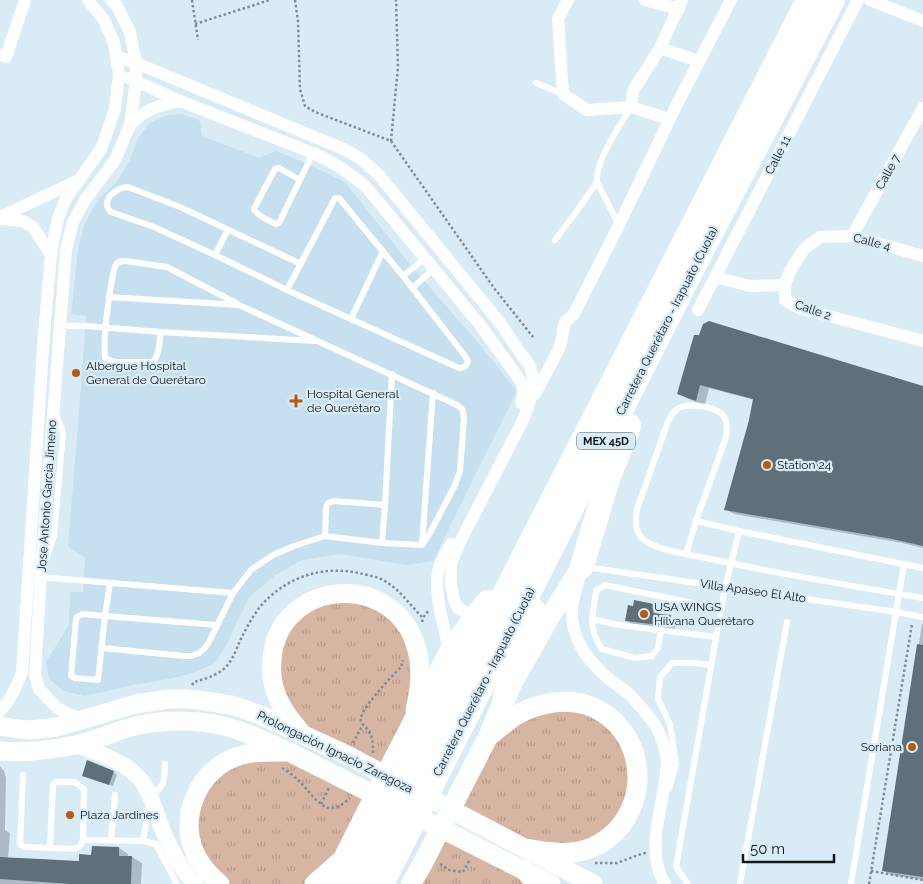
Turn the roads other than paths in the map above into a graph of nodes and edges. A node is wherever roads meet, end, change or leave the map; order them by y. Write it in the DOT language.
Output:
graph roads {
  1 [pos="25,0"];
  2 [pos="88,0"];
  3 [pos="112,0"];
  4 [pos="568,0"];
  5 [pos="644,0"];
  6 [pos="731,0"];
  7 [pos="808,0"];
  8 [pos="833,0"];
  9 [pos="858,0"];
  10 [pos="870,0"];
  11 [pos="681,4"];
  12 [pos="923,21"];
  13 [pos="5,39"];
  14 [pos="660,48"];
  15 [pos="3,56"];
  16 [pos="116,56"];
  17 [pos="698,61"];
  18 [pos="136,63"];
  19 [pos="119,74"];
  20 [pos="136,81"];
  21 [pos="536,83"];
  22 [pos="563,94"];
  23 [pos="180,101"];
  24 [pos="631,107"];
  25 [pos="923,108"];
  26 [pos="669,120"];
  27 [pos="920,121"];
  28 [pos="130,126"];
  29 [pos="313,153"];
  30 [pos="300,180"];
  31 [pos="77,181"];
  32 [pos="597,182"];
  33 [pos="0,218"];
  34 [pos="619,225"];
  35 [pos="228,230"];
  36 [pos="852,236"];
  37 [pos="554,240"];
  38 [pos="382,251"];
  39 [pos="922,252"];
  40 [pos="51,255"];
  41 [pos="215,255"];
  42 [pos="425,258"];
  43 [pos="301,264"];
  44 [pos="434,269"];
  45 [pos="691,272"];
  46 [pos="403,276"];
  47 [pos="715,277"];
  48 [pos="785,285"];
  49 [pos="412,288"];
  50 [pos="287,290"];
  51 [pos="109,297"];
  52 [pos="239,305"];
  53 [pos="698,310"];
  54 [pos="351,319"];
  55 [pos="60,326"];
  56 [pos="106,327"];
  57 [pos="161,332"];
  58 [pos="320,341"];
  59 [pos="923,341"];
  60 [pos="392,374"];
  61 [pos="433,393"];
  62 [pos="529,404"];
  63 [pos="518,415"];
  64 [pos="385,505"];
  65 [pos="696,521"];
  66 [pos="739,531"];
  67 [pos="560,533"];
  68 [pos="325,536"];
  69 [pos="382,543"];
  70 [pos="422,545"];
  71 [pos="686,554"];
  72 [pos="731,563"];
  73 [pos="904,564"];
  74 [pos="519,565"];
  75 [pos="582,566"];
  76 [pos="923,568"];
  77 [pos="37,575"];
  78 [pos="110,583"];
  79 [pos="725,588"];
  80 [pos="233,593"];
  81 [pos="899,594"];
  82 [pos="923,598"];
  83 [pos="721,608"];
  84 [pos="896,612"];
  85 [pos="478,614"];
  86 [pos="105,616"];
  87 [pos="923,617"];
  88 [pos="592,618"];
  89 [pos="787,622"];
  90 [pos="216,625"];
  91 [pos="661,630"];
  92 [pos="716,637"];
  93 [pos="23,646"];
  94 [pos="37,646"];
  95 [pos="102,648"];
  96 [pos="450,654"];
  97 [pos="711,665"];
  98 [pos="505,696"];
  99 [pos="0,711"];
  100 [pos="81,720"];
  101 [pos="0,726"];
  102 [pos="411,730"];
  103 [pos="302,734"];
  104 [pos="488,737"];
  105 [pos="76,745"];
  106 [pos="0,751"];
  107 [pos="291,752"];
  108 [pos="165,764"];
  109 [pos="23,775"];
  110 [pos="114,795"];
  111 [pos="150,796"];
  112 [pos="655,839"];
  113 [pos="83,840"];
  114 [pos="111,840"];
  115 [pos="143,841"];
  116 [pos="50,847"];
  117 [pos="527,849"];
  118 [pos="347,856"];
  119 [pos="422,865"];
  120 [pos="530,877"];
  121 [pos="177,884"];
  122 [pos="195,884"];
  123 [pos="220,884"];
  124 [pos="314,884"];
  125 [pos="338,884"];
  126 [pos="358,884"];
  127 [pos="382,884"];
  128 [pos="411,884"];
  129 [pos="416,884"];
  130 [pos="551,884"];
  131 [pos="593,884"];
  132 [pos="665,884"];
  133 [pos="688,884"];
  134 [pos="740,884"];
  135 [pos="851,884"];
  1 -- 13 [label="street"];
  2 -- 16 [label="street, Jose Antonio Garcia Jimeno"];
  3 -- 18 [label="street"];
  4 -- 22 [label="street"];
  5 -- 11 [label="street"];
  6 -- 17 [label="street"];
  7 -- 74 [label="highway, Carretera Querétaro - Irapuato (Cuota) / MEX 45D"];
  8 -- 45 [label="highway, Carretera Querétaro - Irapuato (Cuota) / MEX 45D"];
  9 -- 47 [label="street, Calle 11"];
  10 -- 12 [label="street"];
  11 -- 14 [label="street"];
  13 -- 15 [label="street"];
  14 -- 17 [label="street"];
  14 -- 24 [label="street"];
  16 -- 18 [label="street"];
  16 -- 19 [label="street, Jose Antonio Garcia Jimeno"];
  17 -- 26 [label="street"];
  18 -- 20 [label="street"];
  18 -- 62 [label="street"];
  19 -- 20 [label="street"];
  19 -- 31 [label="street, Jose Antonio Garcia Jimeno"];
  20 -- 23 [label="street"];
  20 -- 28 [label="street"];
  21 -- 22 [label="lane"];
  22 -- 24 [label="street"];
  23 -- 28 [label="street"];
  23 -- 29 [label="street"];
  24 -- 26 [label="street"];
  24 -- 32 [label="lane"];
  25 -- 27 [label="street, Calle 7"];
  26 -- 34 [label="street"];
  27 -- 36 [label="street, Calle 7"];
  28 -- 55 [label="street, Jose Antonio Garcia Jimeno"];
  29 -- 30 [label="lane"];
  29 -- 42 [label="street"];
  30 -- 30 [label="lane"];
  31 -- 33 [label="street"];
  31 -- 40 [label="street, Jose Antonio Garcia Jimeno"];
  32 -- 34 [label="lane"];
  32 -- 37 [label="lane"];
  33 -- 40 [label="street"];
  34 -- 62 [label="street"];
  35 -- 41 [label="lane"];
  35 -- 41 [label="lane"];
  35 -- 43 [label="lane"];
  36 -- 39 [label="street, Calle 4"];
  36 -- 48 [label="street, Calle 4"];
  38 -- 43 [label="lane"];
  38 -- 46 [label="lane"];
  38 -- 54 [label="lane"];
  40 -- 77 [label="street, Jose Antonio Garcia Jimeno"];
  41 -- 50 [label="lane"];
  42 -- 44 [label="street"];
  42 -- 46 [label="lane"];
  43 -- 50 [label="lane"];
  44 -- 49 [label="lane"];
  44 -- 63 [label="street"];
  45 -- 67 [label="highway, Carretera Querétaro - Irapuato (Cuota) / MEX 45D"];
  45 -- 75 [label="highway"];
  46 -- 49 [label="lane"];
  47 -- 48 [label="street, Calle 2"];
  47 -- 53 [label="street, Calle 11"];
  48 -- 59 [label="street, Calle 2"];
  49 -- 54 [label="lane"];
  50 -- 54 [label="lane"];
  51 -- 52 [label="lane"];
  51 -- 52 [label="lane"];
  51 -- 56 [label="lane"];
  52 -- 58 [label="lane"];
  55 -- 56 [label="lane"];
  55 -- 77 [label="street, Jose Antonio Garcia Jimeno"];
  56 -- 57 [label="lane"];
  56 -- 57 [label="lane"];
  57 -- 58 [label="lane"];
  58 -- 60 [label="lane"];
  60 -- 61 [label="lane"];
  60 -- 64 [label="lane"];
  61 -- 70 [label="lane"];
  61 -- 70 [label="lane"];
  62 -- 63 [label="street"];
  62 -- 85 [label="street"];
  63 -- 96 [label="street"];
  64 -- 68 [label="lane"];
  64 -- 69 [label="lane"];
  65 -- 66 [label="lane"];
  65 -- 71 [label="lane"];
  65 -- 71 [label="lane"];
  66 -- 72 [label="lane"];
  66 -- 73 [label="lane"];
  67 -- 98 [label="highway"];
  67 -- 127 [label="highway, Carretera Querétaro - Irapuato (Cuota) / MEX 45D"];
  68 -- 69 [label="lane"];
  68 -- 80 [label="lane"];
  69 -- 70 [label="lane"];
  71 -- 72 [label="lane"];
  72 -- 79 [label="lane"];
  72 -- 81 [label="lane"];
  73 -- 76 [label="lane"];
  73 -- 81 [label="lane"];
  74 -- 85 [label="highway"];
  74 -- 126 [label="highway, Carretera Querétaro - Irapuato (Cuota) / MEX 45D"];
  75 -- 79 [label="lane, Villa Apaseo El Alto"];
  75 -- 98 [label="main road"];
  75 -- 112 [label="street"];
  77 -- 78 [label="lane"];
  77 -- 93 [label="street, Jose Antonio Garcia Jimeno"];
  77 -- 94 [label="street, Jose Antonio Garcia Jimeno"];
  78 -- 80 [label="lane"];
  78 -- 86 [label="lane"];
  79 -- 83 [label="lane"];
  79 -- 84 [label="lane, Villa Apaseo El Alto"];
  80 -- 90 [label="lane"];
  81 -- 82 [label="lane"];
  81 -- 84 [label="lane"];
  83 -- 88 [label="lane"];
  83 -- 92 [label="lane"];
  84 -- 87 [label="lane, Villa Apaseo El Alto"];
  84 -- 135 [label="lane"];
  85 -- 96 [label="highway"];
  86 -- 90 [label="lane"];
  86 -- 95 [label="lane"];
  86 -- 95 [label="lane"];
  88 -- 91 [label="lane"];
  88 -- 91 [label="lane"];
  89 -- 134 [label="lane"];
  90 -- 95 [label="lane"];
  91 -- 92 [label="lane"];
  92 -- 97 [label="lane"];
  93 -- 94 [label="street"];
  93 -- 99 [label="street, Jose Antonio Garcia Jimeno"];
  94 -- 100 [label="street, Jose Antonio Garcia Jimeno"];
  96 -- 102 [label="highway"];
  97 -- 112 [label="lane"];
  97 -- 133 [label="lane"];
  98 -- 104 [label="main road"];
  100 -- 101 [label="main road, Prolongación Ignacio Zaragoza"];
  100 -- 103 [label="main road, Prolongación Ignacio Zaragoza"];
  102 -- 103 [label="main road"];
  102 -- 118 [label="highway"];
  103 -- 117 [label="main road, Prolongación Ignacio Zaragoza"];
  104 -- 117 [label="main road"];
  104 -- 119 [label="main road"];
  105 -- 106 [label="main road, Prolongación Ignacio Zaragoza"];
  105 -- 107 [label="main road, Prolongación Ignacio Zaragoza"];
  105 -- 111 [label="street"];
  107 -- 120 [label="main road, Prolongación Ignacio Zaragoza"];
  107 -- 123 [label="main road"];
  108 -- 111 [label="lane"];
  109 -- 116 [label="lane"];
  110 -- 114 [label="lane"];
  111 -- 115 [label="lane"];
  111 -- 122 [label="street"];
  112 -- 132 [label="street"];
  113 -- 114 [label="lane"];
  113 -- 116 [label="lane"];
  113 -- 116 [label="lane"];
  114 -- 115 [label="lane"];
  115 -- 121 [label="lane"];
  117 -- 131 [label="main road, Prolongación Ignacio Zaragoza"];
  118 -- 124 [label="main road"];
  118 -- 125 [label="highway"];
  119 -- 128 [label="main road"];
  119 -- 129 [label="main road"];
  120 -- 130 [label="main road, Prolongación Ignacio Zaragoza"];
}
